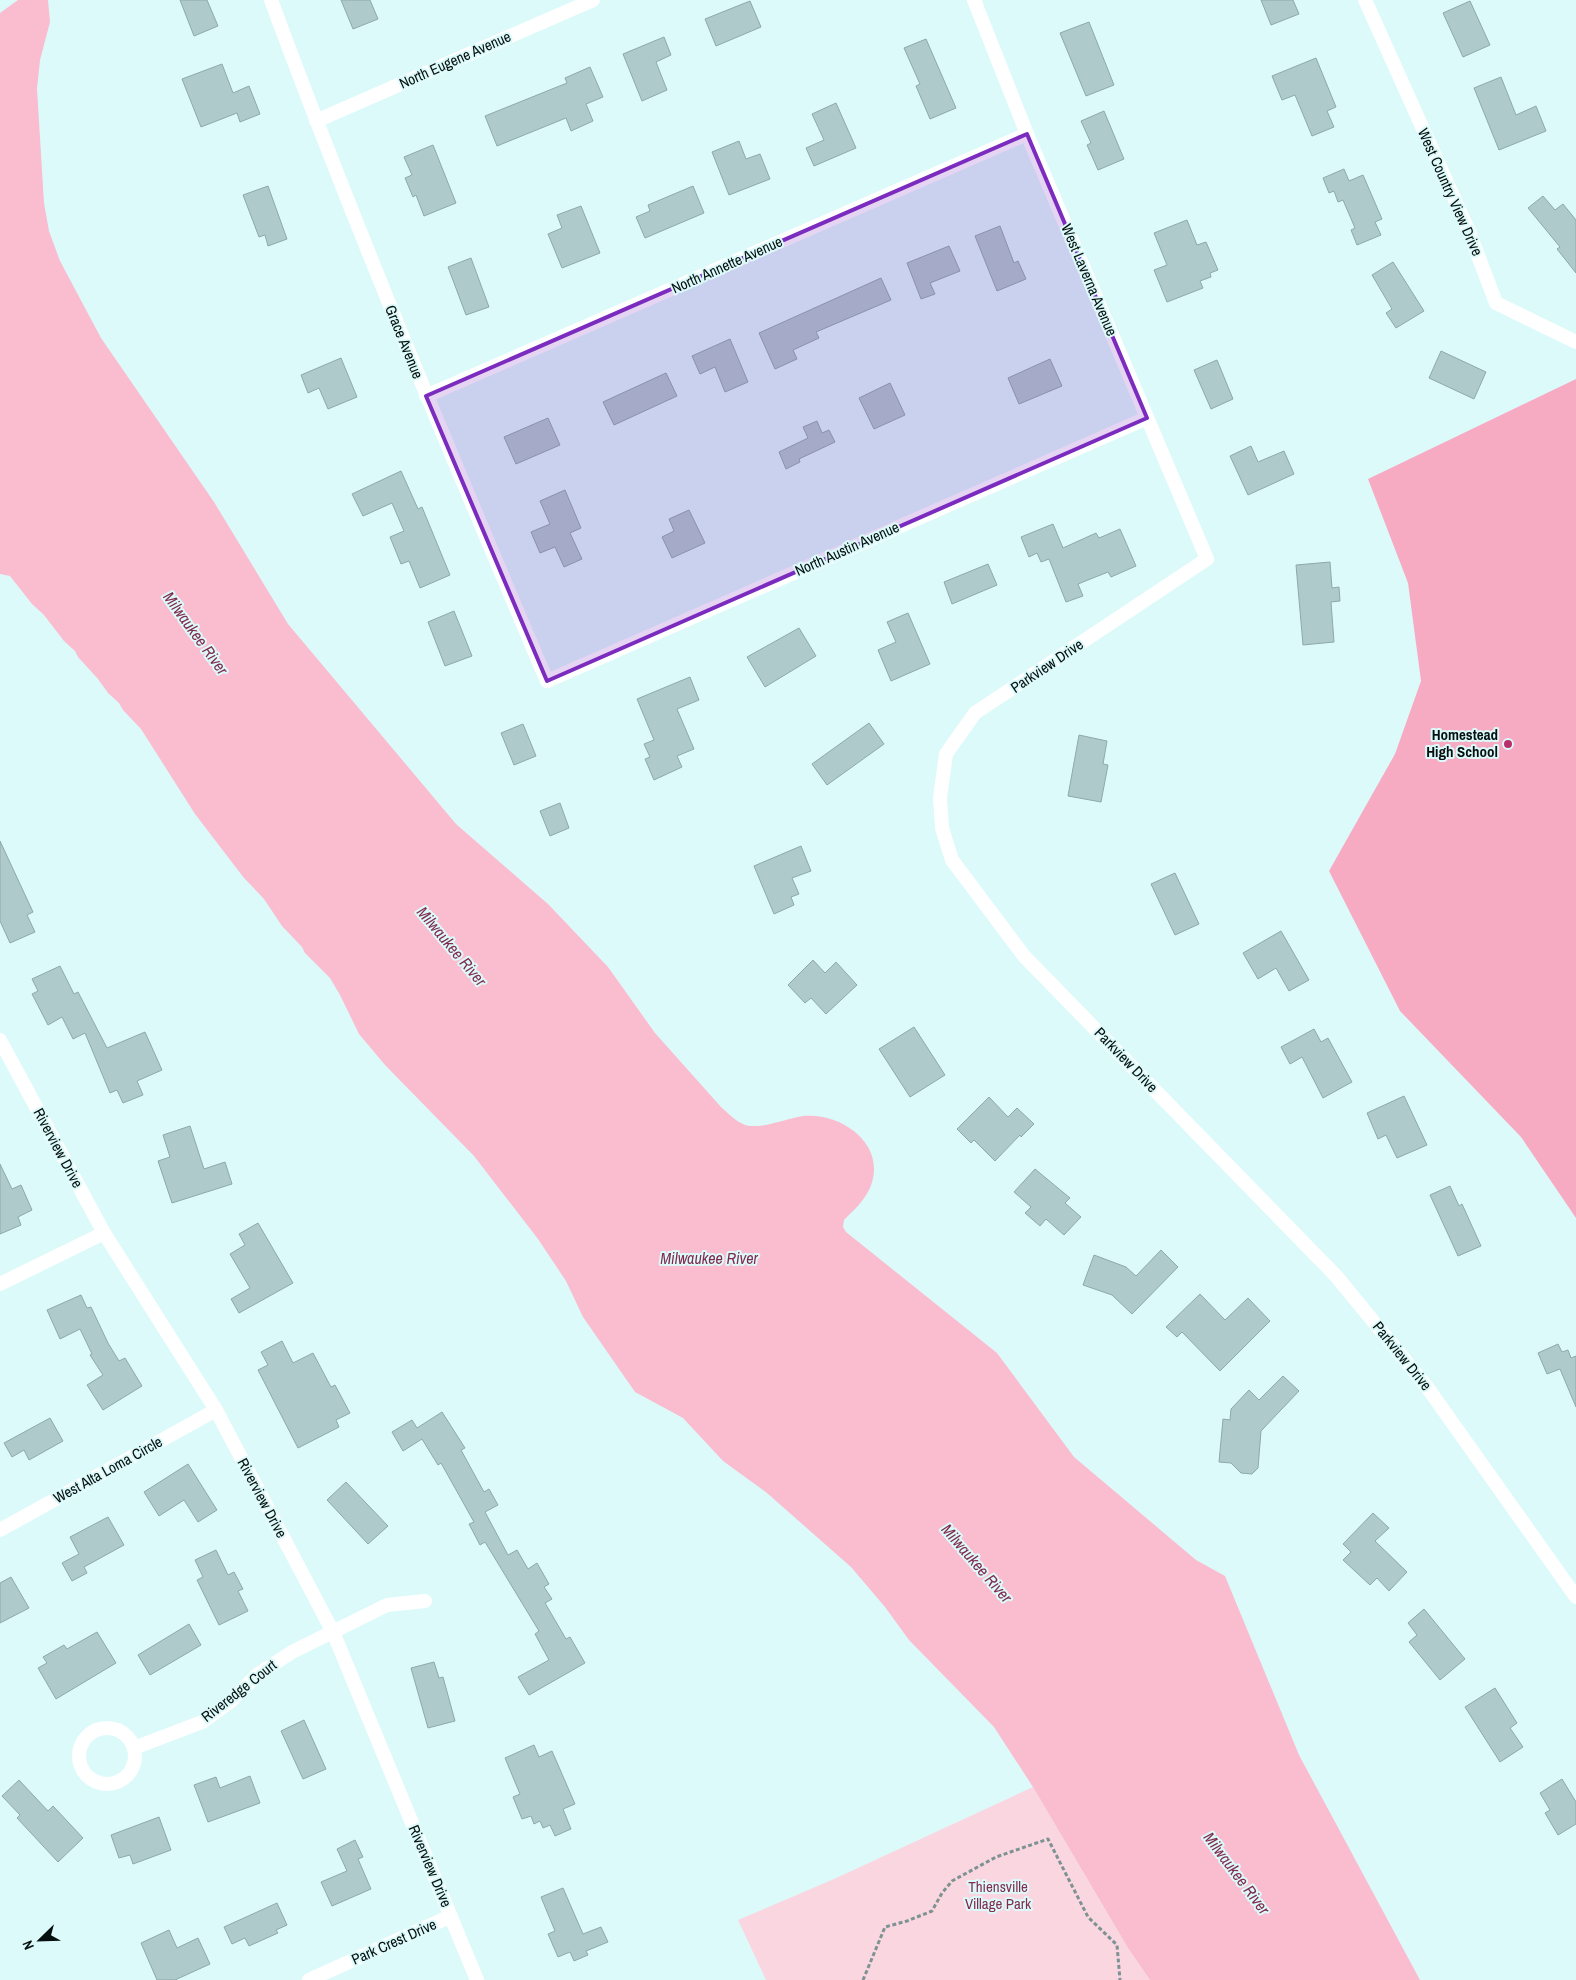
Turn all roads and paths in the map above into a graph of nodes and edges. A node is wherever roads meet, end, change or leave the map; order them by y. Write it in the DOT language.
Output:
graph roads {
  1 [pos="272,0"];
  2 [pos="593,0"];
  3 [pos="974,0"];
  4 [pos="1365,0"];
  5 [pos="316,121"];
  6 [pos="1027,134"];
  7 [pos="1576,342"];
  8 [pos="426,396"];
  9 [pos="1147,418"];
  10 [pos="1207,559"];
  11 [pos="547,680"];
  12 [pos="0,1040"];
  13 [pos="104,1233"];
  14 [pos="0,1284"];
  15 [pos="216,1410"];
  16 [pos="0,1530"];
  17 [pos="1576,1597"];
  18 [pos="425,1602"];
  19 [pos="332,1632"];
  20 [pos="134,1748"];
  21 [pos="451,1916"];
  22 [pos="309,1980"];
  23 [pos="477,1980"];
  24 [pos="863,1980"];
  25 [pos="1120,1980"];
  1 -- 5 [label="street, Grace Avenue"];
  2 -- 5 [label="street, North Eugene Avenue"];
  3 -- 6 [label="street, West Laverna Avenue"];
  4 -- 7 [label="street, West Country View Drive"];
  5 -- 8 [label="street, Grace Avenue"];
  6 -- 8 [label="street, North Annette Avenue"];
  6 -- 9 [label="street, West Laverna Avenue"];
  8 -- 11 [label="street, Grace Avenue"];
  9 -- 10 [label="street, West Laverna Avenue"];
  9 -- 11 [label="street, North Austin Avenue"];
  10 -- 17 [label="street, Parkview Drive"];
  12 -- 13 [label="street, Riverview Drive"];
  13 -- 14 [label="street"];
  13 -- 15 [label="street, Riverview Drive"];
  15 -- 16 [label="street, West Alta Loma Circle"];
  15 -- 19 [label="street, Riverview Drive"];
  18 -- 19 [label="street, Riveredge Court"];
  19 -- 20 [label="street, Riveredge Court"];
  19 -- 21 [label="street, Riverview Drive"];
  20 -- 20 [label="street"];
  21 -- 22 [label="street, Park Crest Drive"];
  21 -- 23 [label="street, Riverview Drive"];
  24 -- 25 [label="path"];
}
